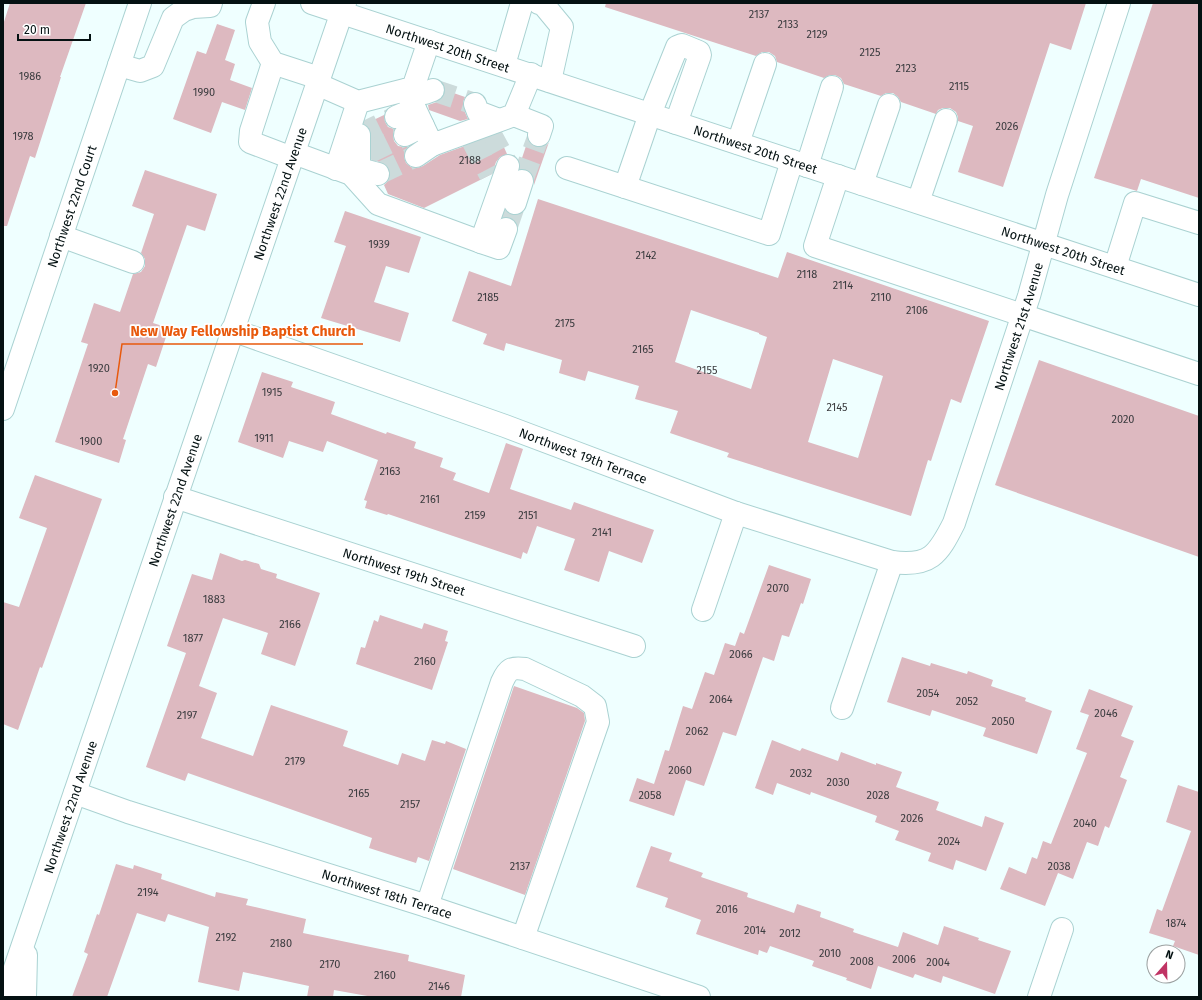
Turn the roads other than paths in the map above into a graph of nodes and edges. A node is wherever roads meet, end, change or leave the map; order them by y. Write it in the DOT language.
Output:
graph roads {
  1 [pos="140,3"];
  2 [pos="211,3"];
  3 [pos="264,3"];
  4 [pos="312,3"];
  5 [pos="522,3"];
  6 [pos="539,3"];
  7 [pos="1119,3"];
  8 [pos="343,8"];
  9 [pos="428,41"];
  10 [pos="273,63"];
  11 [pos="765,64"];
  12 [pos="119,65"];
  13 [pos="504,65"];
  14 [pos="541,78"];
  15 [pos="318,81"];
  16 [pos="832,88"];
  17 [pos="358,102"];
  18 [pos="889,105"];
  19 [pos="417,114"];
  20 [pos="650,114"];
  21 [pos="946,120"];
  22 [pos="484,121"];
  23 [pos="676,123"];
  24 [pos="539,135"];
  25 [pos="738,143"];
  26 [pos="293,155"];
  27 [pos="359,163"];
  28 [pos="800,164"];
  29 [pos="567,168"];
  30 [pos="838,176"];
  31 [pos="507,184"];
  32 [pos="862,184"];
  33 [pos="625,187"];
  34 [pos="918,202"];
  35 [pos="1199,223"];
  36 [pos="506,229"];
  37 [pos="61,236"];
  38 [pos="481,242"];
  39 [pos="1043,244"];
  40 [pos="133,262"];
  41 [pos="1115,267"];
  42 [pos="1199,294"];
  43 [pos="1023,315"];
  44 [pos="232,330"];
  45 [pos="1199,374"];
  46 [pos="3,409"];
  47 [pos="175,497"];
  48 [pos="736,513"];
  49 [pos="936,553"];
  50 [pos="892,562"];
  51 [pos="703,610"];
  52 [pos="634,646"];
  53 [pos="842,708"];
  54 [pos="75,793"];
  55 [pos="427,906"];
  56 [pos="1062,929"];
  57 [pos="26,936"];
  58 [pos="523,938"];
  59 [pos="5,997"];
  60 [pos="25,997"];
  61 [pos="699,997"];
  62 [pos="1039,997"];
  1 -- 12 [label="street, Northwest 22nd Court"];
  2 -- 12 [label="street"];
  3 -- 10 [label="street"];
  4 -- 8 [label="street, Northwest 20th Street"];
  5 -- 13 [label="street"];
  6 -- 14 [label="street"];
  7 -- 39 [label="street, Northwest 21st Avenue"];
  8 -- 9 [label="street, Northwest 20th Street"];
  8 -- 15 [label="street, Northwest 22nd Avenue"];
  9 -- 13 [label="street, Northwest 20th Street"];
  9 -- 19 [label="street"];
  10 -- 15 [label="street"];
  10 -- 26 [label="street"];
  11 -- 25 [label="street"];
  12 -- 37 [label="street, Northwest 22nd Court"];
  13 -- 14 [label="street, Northwest 20th Street"];
  14 -- 20 [label="street, Northwest 20th Street"];
  14 -- 22 [label="street"];
  15 -- 17 [label="street"];
  15 -- 26 [label="street, Northwest 22nd Avenue"];
  16 -- 28 [label="street"];
  17 -- 19 [label="street"];
  17 -- 27 [label="street"];
  18 -- 32 [label="street"];
  19 -- 22 [label="street"];
  20 -- 23 [label="street, Northwest 20th Street"];
  20 -- 23 [label="street"];
  20 -- 33 [label="street"];
  21 -- 34 [label="street"];
  22 -- 24 [label="street"];
  23 -- 25 [label="street, Northwest 20th Street"];
  25 -- 28 [label="street, Northwest 20th Street"];
  26 -- 27 [label="street"];
  26 -- 44 [label="street, Northwest 22nd Avenue"];
  27 -- 38 [label="street"];
  28 -- 30 [label="street, Northwest 20th Street"];
  28 -- 33 [label="street"];
  29 -- 33 [label="street"];
  30 -- 32 [label="street, Northwest 20th Street"];
  30 -- 43 [label="street"];
  31 -- 38 [label="street"];
  32 -- 34 [label="street, Northwest 20th Street"];
  34 -- 39 [label="street, Northwest 20th Street"];
  35 -- 41 [label="street"];
  36 -- 38 [label="street"];
  37 -- 40 [label="street"];
  37 -- 46 [label="street, Northwest 22nd Court"];
  39 -- 41 [label="street, Northwest 20th Street"];
  39 -- 43 [label="street, Northwest 21st Avenue"];
  41 -- 42 [label="street, Northwest 20th Street"];
  43 -- 45 [label="street"];
  43 -- 49 [label="street, Northwest 21st Avenue"];
  44 -- 47 [label="street, Northwest 22nd Avenue"];
  44 -- 48 [label="street, Northwest 19th Terrace"];
  47 -- 52 [label="street, Northwest 19th Street"];
  47 -- 54 [label="street, Northwest 22nd Avenue"];
  48 -- 50 [label="street, Northwest 19th Terrace"];
  48 -- 51 [label="street"];
  49 -- 50 [label="street, Northwest 19th Terrace"];
  50 -- 53 [label="street"];
  54 -- 55 [label="street, Northwest 18th Terrace"];
  54 -- 57 [label="street, Northwest 22nd Avenue"];
  55 -- 58 [label="street, Northwest 18th Terrace"];
  55 -- 58 [label="street"];
  56 -- 62 [label="street"];
  57 -- 59 [label="street, Northwest 22nd Avenue"];
  57 -- 60 [label="street"];
  58 -- 61 [label="street, Northwest 18th Terrace"];
}
